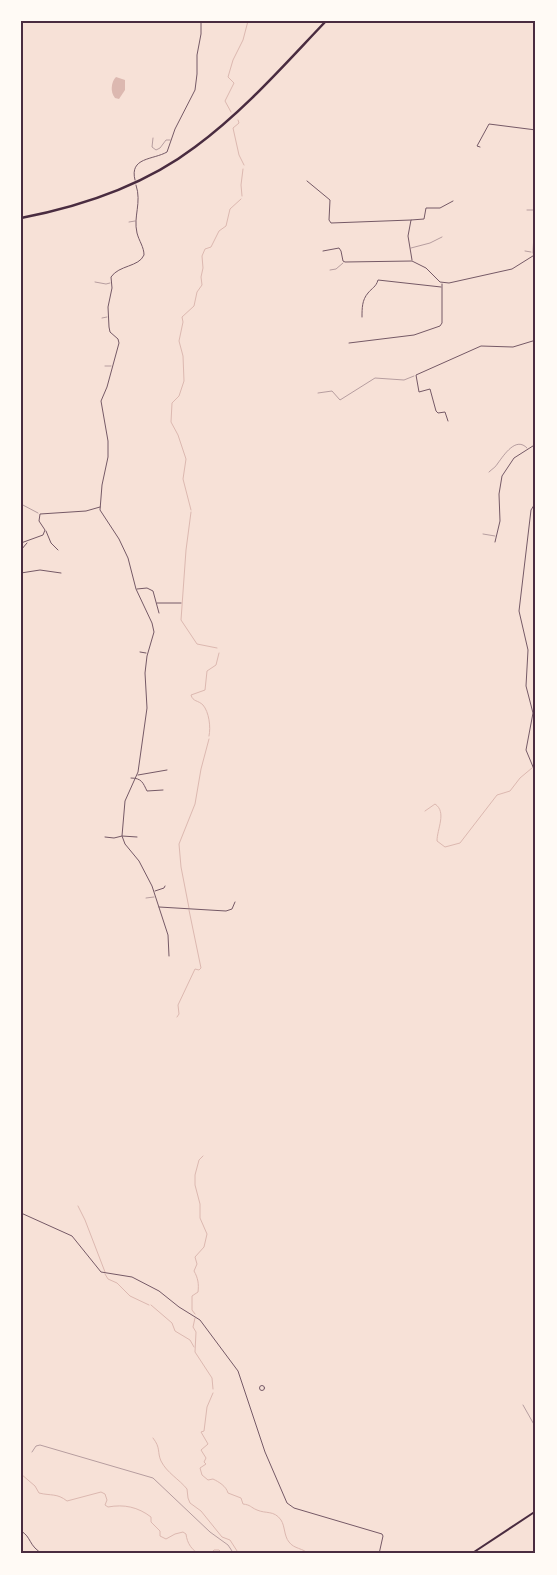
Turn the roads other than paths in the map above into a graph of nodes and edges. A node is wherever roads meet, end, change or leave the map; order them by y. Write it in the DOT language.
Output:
graph roads {
  1 [pos="201,21"];
  2 [pos="326,21"];
  3 [pos="536,130"];
  4 [pos="153,138"];
  5 [pos="171,141"];
  6 [pos="480,146"];
  7 [pos="135,180"];
  8 [pos="308,181"];
  9 [pos="136,185"];
  10 [pos="453,201"];
  11 [pos="527,210"];
  12 [pos="21,218"];
  13 [pos="411,220"];
  14 [pos="136,221"];
  15 [pos="129,222"];
  16 [pos="442,237"];
  17 [pos="410,249"];
  18 [pos="323,251"];
  19 [pos="525,252"];
  20 [pos="533,252"];
  21 [pos="535,255"];
  22 [pos="412,261"];
  23 [pos="344,262"];
  24 [pos="330,270"];
  25 [pos="95,282"];
  26 [pos="111,283"];
  27 [pos="443,283"];
  28 [pos="442,288"];
  29 [pos="108,316"];
  30 [pos="362,317"];
  31 [pos="102,318"];
  32 [pos="536,340"];
  33 [pos="349,344"];
  34 [pos="105,366"];
  35 [pos="113,366"];
  36 [pos="416,375"];
  37 [pos="318,393"];
  38 [pos="448,421"];
  39 [pos="536,444"];
  40 [pos="528,448"];
  41 [pos="489,472"];
  42 [pos="536,502"];
  43 [pos="21,504"];
  44 [pos="100,507"];
  45 [pos="40,514"];
  46 [pos="46,530"];
  47 [pos="484,534"];
  48 [pos="497,536"];
  49 [pos="30,541"];
  50 [pos="495,542"];
  51 [pos="21,543"];
  52 [pos="21,550"];
  53 [pos="58,550"];
  54 [pos="21,573"];
  55 [pos="61,573"];
  56 [pos="136,589"];
  57 [pos="157,603"];
  58 [pos="181,603"];
  59 [pos="160,613"];
  60 [pos="140,652"];
  61 [pos="147,654"];
  62 [pos="167,770"];
  63 [pos="536,774"];
  64 [pos="137,775"];
  65 [pos="131,778"];
  66 [pos="136,778"];
  67 [pos="163,790"];
  68 [pos="122,836"];
  69 [pos="105,837"];
  70 [pos="137,837"];
  71 [pos="164,886"];
  72 [pos="154,891"];
  73 [pos="156,897"];
  74 [pos="146,898"];
  75 [pos="235,902"];
  76 [pos="159,907"];
  77 [pos="169,956"];
  78 [pos="21,1213"];
  79 [pos="21,1311"];
  80 [pos="22,1316"];
  81 [pos="523,1405"];
  82 [pos="536,1428"];
  83 [pos="32,1452"];
  84 [pos="536,1511"];
  85 [pos="21,1531"];
  86 [pos="43,1554"];
  87 [pos="234,1554"];
  88 [pos="379,1554"];
  89 [pos="470,1554"];
  1 -- 5 [label="street"];
  2 -- 12 [label="highway"];
  3 -- 6 [label="street"];
  4 -- 5 [label="lane"];
  5 -- 7 [label="street"];
  8 -- 13 [label="street"];
  9 -- 14 [label="street"];
  10 -- 13 [label="street"];
  11 -- 20 [label="lane"];
  13 -- 17 [label="street"];
  14 -- 15 [label="lane"];
  14 -- 26 [label="street"];
  16 -- 17 [label="lane"];
  17 -- 22 [label="street"];
  18 -- 23 [label="street"];
  19 -- 20 [label="lane"];
  20 -- 21 [label="lane"];
  21 -- 27 [label="street"];
  22 -- 23 [label="street"];
  22 -- 27 [label="street"];
  23 -- 24 [label="lane"];
  25 -- 26 [label="lane"];
  26 -- 29 [label="street"];
  27 -- 28 [label="street"];
  28 -- 30 [label="street"];
  28 -- 33 [label="street"];
  29 -- 31 [label="lane"];
  29 -- 35 [label="street"];
  32 -- 36 [label="street"];
  34 -- 35 [label="lane"];
  35 -- 44 [label="street"];
  36 -- 37 [label="lane"];
  36 -- 38 [label="street"];
  39 -- 40 [label="street"];
  40 -- 41 [label="lane"];
  40 -- 48 [label="street"];
  42 -- 63 [label="street"];
  43 -- 45 [label="lane"];
  44 -- 45 [label="street"];
  44 -- 56 [label="street"];
  45 -- 46 [label="street"];
  46 -- 49 [label="street"];
  46 -- 53 [label="street"];
  47 -- 48 [label="lane"];
  48 -- 50 [label="street"];
  49 -- 51 [label="street"];
  49 -- 52 [label="street"];
  54 -- 55 [label="street"];
  56 -- 57 [label="street"];
  56 -- 61 [label="street"];
  57 -- 58 [label="street"];
  57 -- 59 [label="street"];
  60 -- 61 [label="street"];
  61 -- 64 [label="street"];
  62 -- 64 [label="street"];
  64 -- 66 [label="street"];
  65 -- 66 [label="street"];
  66 -- 67 [label="street"];
  66 -- 68 [label="street"];
  68 -- 69 [label="street"];
  68 -- 70 [label="street"];
  68 -- 72 [label="street"];
  71 -- 72 [label="street"];
  72 -- 73 [label="street"];
  73 -- 74 [label="lane"];
  73 -- 76 [label="street"];
  75 -- 76 [label="street"];
  76 -- 77 [label="street"];
  78 -- 88 [label="street"];
  79 -- 80 [label="street"];
  81 -- 82 [label="lane"];
  83 -- 87 [label="lane"];
  84 -- 89 [label="main road"];
  85 -- 86 [label="street"];
}
